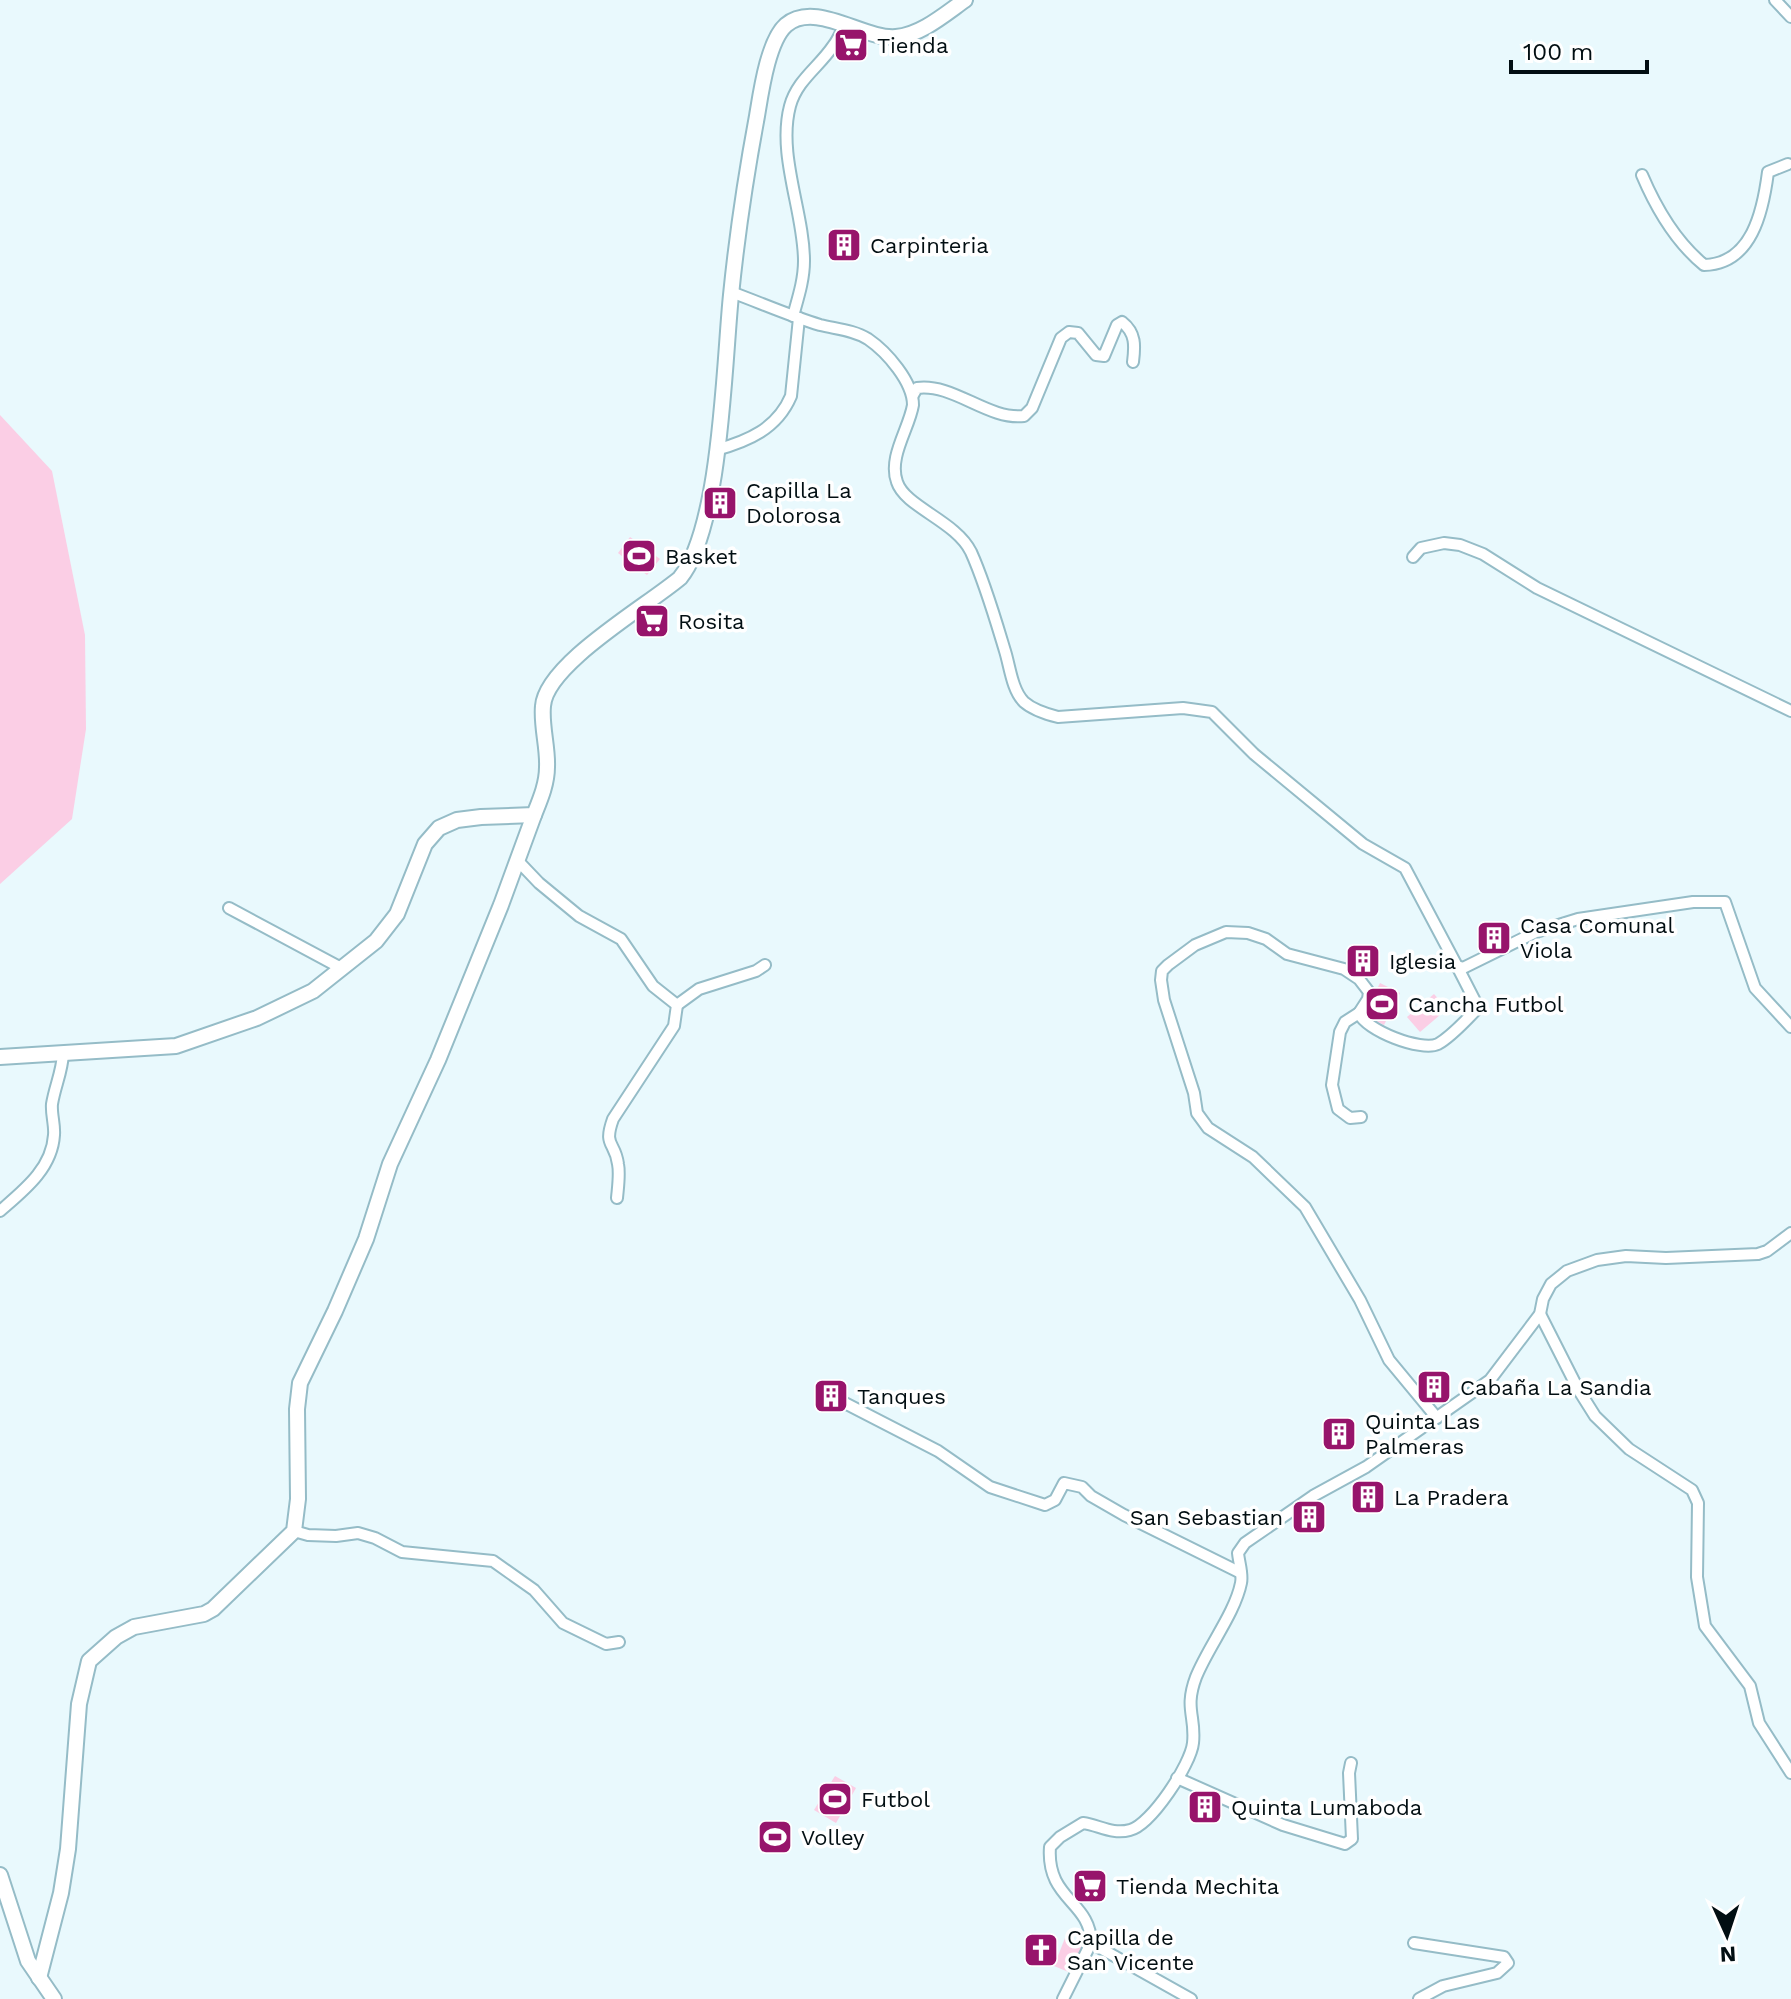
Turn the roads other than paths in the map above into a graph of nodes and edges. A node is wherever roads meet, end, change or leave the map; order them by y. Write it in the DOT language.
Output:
graph roads {
  1 [pos="965,0"];
  2 [pos="1775,0"];
  3 [pos="1791,17"];
  4 [pos="845,24"];
  5 [pos="1790,162"];
  6 [pos="1642,175"];
  7 [pos="731,292"];
  8 [pos="796,317"];
  9 [pos="1133,362"];
  10 [pos="913,395"];
  11 [pos="716,450"];
  12 [pos="1413,557"];
  13 [pos="1791,711"];
  14 [pos="534,815"];
  15 [pos="518,861"];
  16 [pos="229,908"];
  17 [pos="765,965"];
  18 [pos="1457,966"];
  19 [pos="343,969"];
  20 [pos="677,1005"];
  21 [pos="1359,1013"];
  22 [pos="1791,1027"];
  23 [pos="63,1054"];
  24 [pos="0,1057"];
  25 [pos="1361,1117"];
  26 [pos="617,1198"];
  27 [pos="0,1211"];
  28 [pos="1791,1233"];
  29 [pos="1540,1314"];
  30 [pos="837,1399"];
  31 [pos="1437,1418"];
  32 [pos="294,1531"];
  33 [pos="1241,1573"];
  34 [pos="619,1642"];
  35 [pos="1351,1763"];
  36 [pos="1791,1773"];
  37 [pos="1177,1778"];
  38 [pos="0,1875"];
  39 [pos="1091,1943"];
  40 [pos="1414,1943"];
  41 [pos="39,1978"];
  42 [pos="54,1999"];
  43 [pos="1063,1999"];
  44 [pos="1191,1999"];
  45 [pos="1419,1999"];
  1 -- 4 [label="street"];
  2 -- 3 [label="street"];
  4 -- 7 [label="street"];
  4 -- 8 [label="street"];
  5 -- 6 [label="street"];
  7 -- 8 [label="street"];
  7 -- 11 [label="street"];
  8 -- 10 [label="street"];
  8 -- 11 [label="street"];
  9 -- 10 [label="street"];
  10 -- 18 [label="street"];
  11 -- 14 [label="street"];
  12 -- 13 [label="street"];
  14 -- 15 [label="street"];
  14 -- 19 [label="street"];
  15 -- 20 [label="street"];
  15 -- 32 [label="street"];
  16 -- 19 [label="street"];
  17 -- 20 [label="street"];
  18 -- 21 [label="street"];
  18 -- 22 [label="street"];
  19 -- 23 [label="street"];
  20 -- 26 [label="street"];
  21 -- 25 [label="street"];
  21 -- 31 [label="street"];
  23 -- 24 [label="street"];
  23 -- 27 [label="street"];
  28 -- 29 [label="street"];
  29 -- 31 [label="street"];
  29 -- 36 [label="street"];
  30 -- 33 [label="street"];
  31 -- 33 [label="street"];
  32 -- 34 [label="street"];
  32 -- 41 [label="street"];
  33 -- 37 [label="street"];
  35 -- 37 [label="street"];
  37 -- 39 [label="street"];
  38 -- 41 [label="street"];
  39 -- 43 [label="street"];
  39 -- 44 [label="street"];
  40 -- 45 [label="street"];
  41 -- 42 [label="street"];
}
